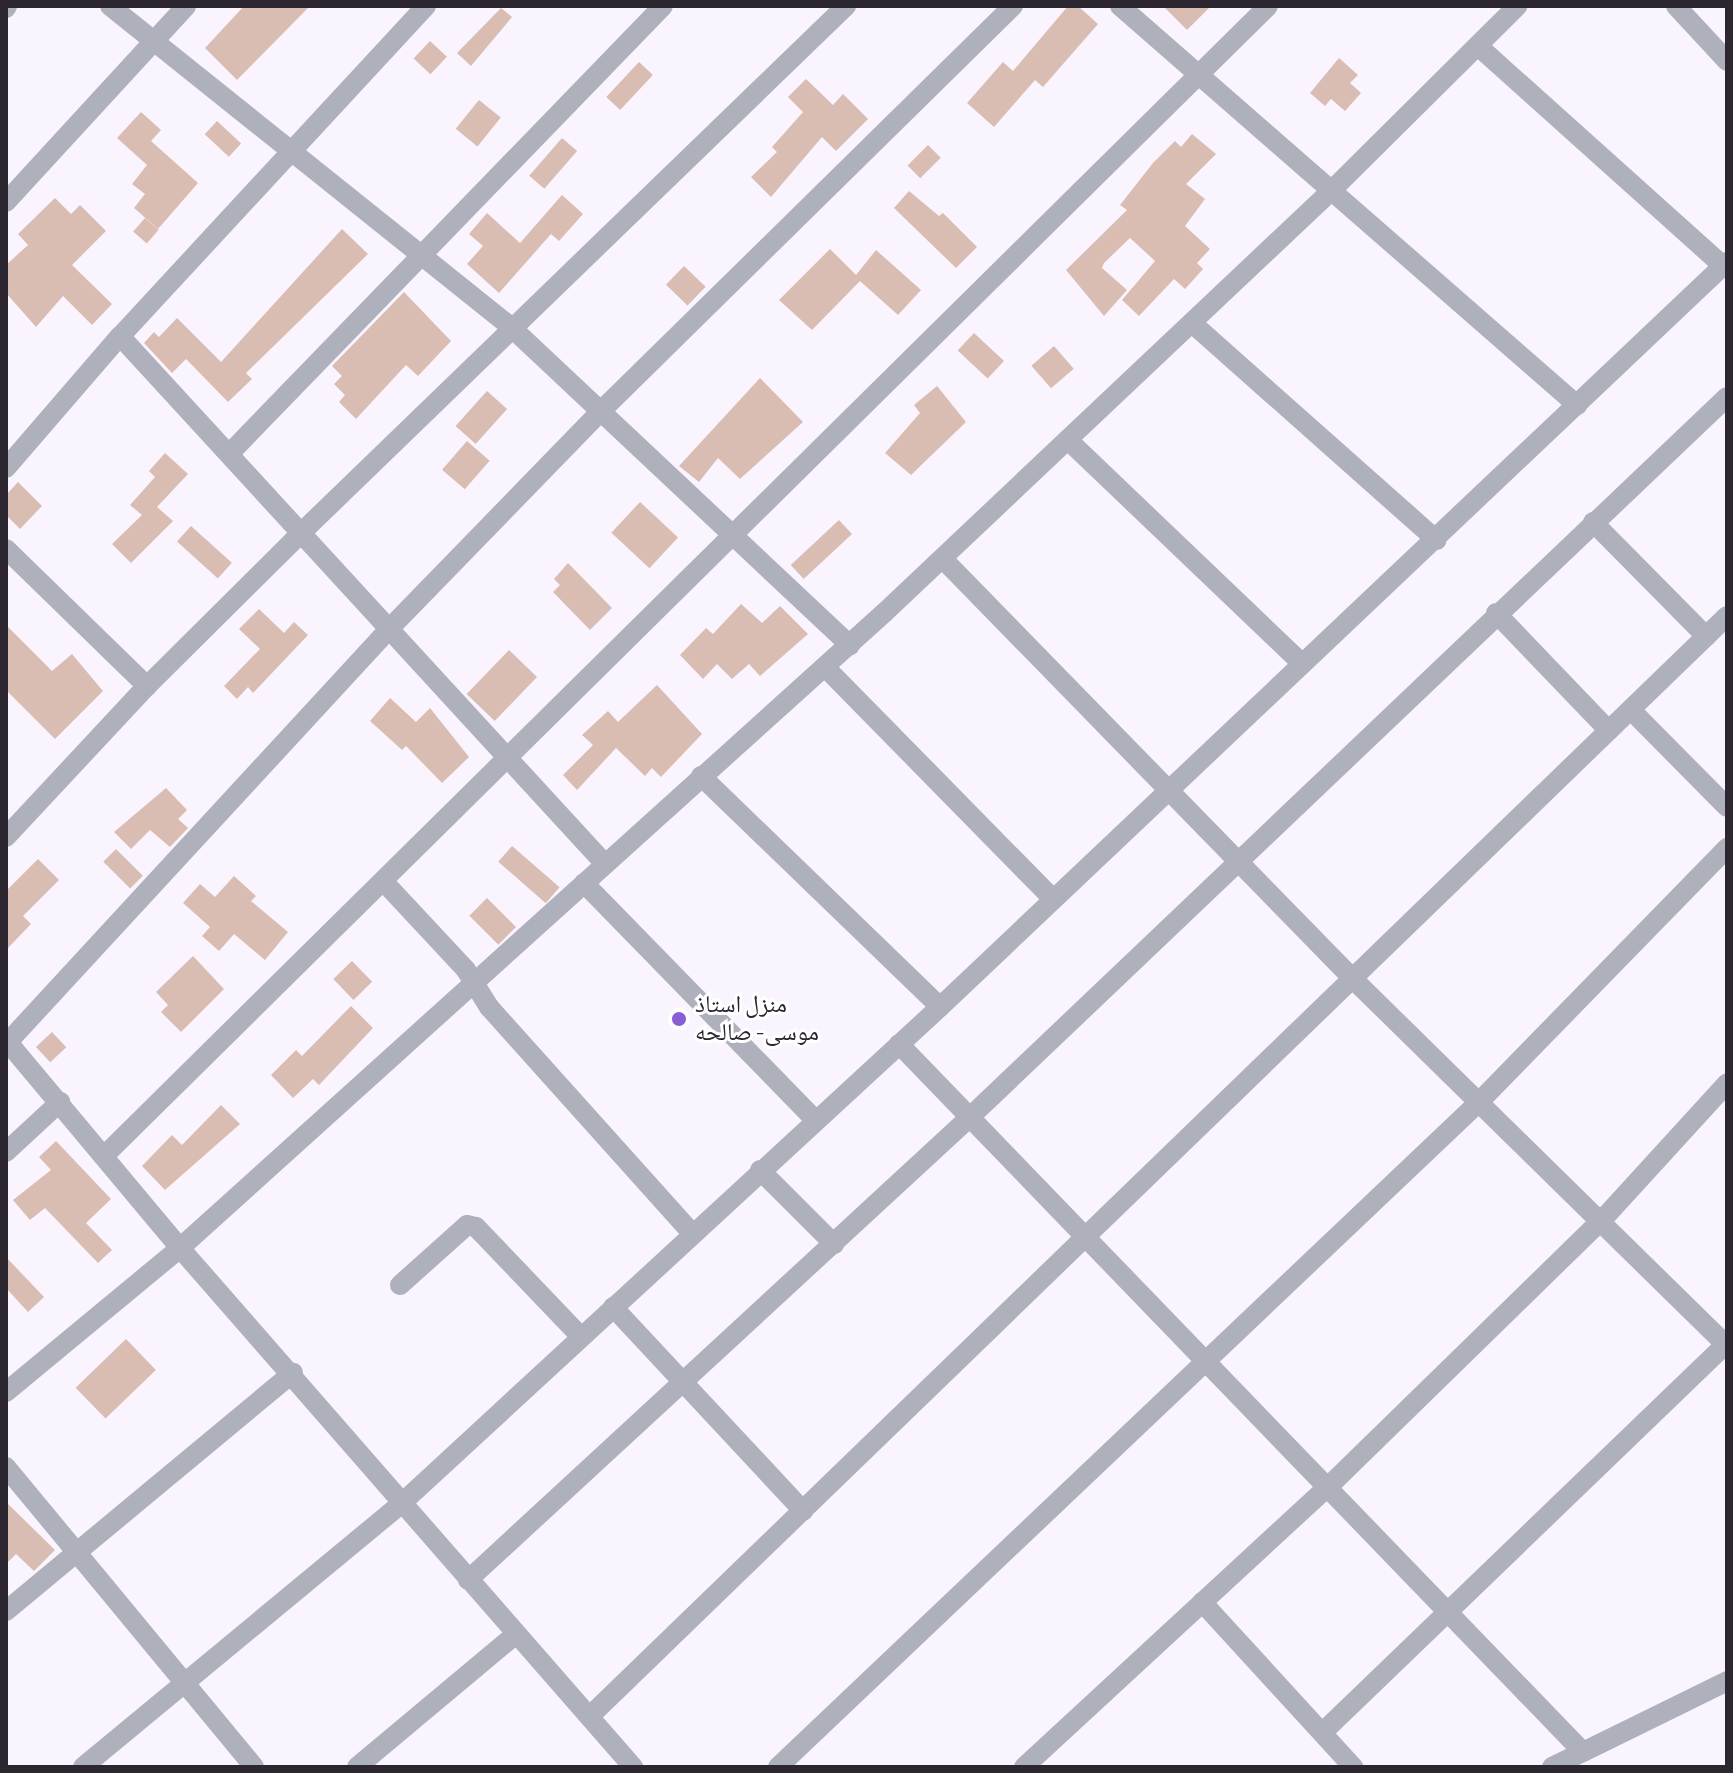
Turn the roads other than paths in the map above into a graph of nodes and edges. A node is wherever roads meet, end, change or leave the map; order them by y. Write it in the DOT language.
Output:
graph roads {
  1 [pos="110,6"];
  2 [pos="186,6"];
  3 [pos="426,6"];
  4 [pos="663,6"];
  5 [pos="846,6"];
  6 [pos="1013,6"];
  7 [pos="1120,6"];
  8 [pos="1268,6"];
  9 [pos="1517,6"];
  10 [pos="1681,8"];
  11 [pos="153,40"];
  12 [pos="1478,46"];
  13 [pos="1727,61"];
  14 [pos="1201,73"];
  15 [pos="290,147"];
  16 [pos="1333,189"];
  17 [pos="6,202"];
  18 [pos="420,251"];
  19 [pos="1725,264"];
  20 [pos="1192,323"];
  21 [pos="511,327"];
  22 [pos="120,336"];
  23 [pos="1727,397"];
  24 [pos="1577,405"];
  25 [pos="603,409"];
  26 [pos="1068,440"];
  27 [pos="230,453"];
  28 [pos="6,468"];
  29 [pos="1593,522"];
  30 [pos="302,532"];
  31 [pos="737,535"];
  32 [pos="1436,540"];
  33 [pos="6,549"];
  34 [pos="943,559"];
  35 [pos="1496,613"];
  36 [pos="1727,616"];
  37 [pos="390,628"];
  38 [pos="1706,636"];
  39 [pos="850,645"];
  40 [pos="1302,664"];
  41 [pos="825,667"];
  42 [pos="147,686"];
  43 [pos="1631,710"];
  44 [pos="1609,731"];
  45 [pos="510,757"];
  46 [pos="701,776"];
  47 [pos="1168,790"];
  48 [pos="1727,807"];
  49 [pos="6,837"];
  50 [pos="1727,848"];
  51 [pos="1237,863"];
  52 [pos="605,864"];
  53 [pos="385,883"];
  54 [pos="584,883"];
  55 [pos="1053,899"];
  56 [pos="1352,978"];
  57 [pos="476,985"];
  58 [pos="940,1007"];
  59 [pos="7,1041"];
  60 [pos="899,1044"];
  61 [pos="1727,1083"];
  62 [pos="1480,1101"];
  63 [pos="60,1102"];
  64 [pos="969,1118"];
  65 [pos="815,1120"];
  66 [pos="6,1152"];
  67 [pos="104,1156"];
  68 [pos="760,1170"];
  69 [pos="1603,1219"];
  70 [pos="691,1232"];
  71 [pos="1083,1238"];
  72 [pos="834,1244"];
  73 [pos="180,1248"];
  74 [pos="400,1285"];
  75 [pos="613,1307"];
  76 [pos="580,1336"];
  77 [pos="1726,1344"];
  78 [pos="1206,1363"];
  79 [pos="293,1373"];
  80 [pos="681,1383"];
  81 [pos="6,1392"];
  82 [pos="6,1467"];
  83 [pos="1329,1486"];
  84 [pos="403,1502"];
  85 [pos="803,1511"];
  86 [pos="77,1552"];
  87 [pos="468,1580"];
  88 [pos="1202,1602"];
  89 [pos="6,1611"];
  90 [pos="1450,1613"];
  91 [pos="516,1634"];
  92 [pos="185,1680"];
  93 [pos="1727,1681"];
  94 [pos="590,1716"];
  95 [pos="1323,1732"];
  96 [pos="1583,1752"];
  97 [pos="629,1765"];
  98 [pos="83,1767"];
  99 [pos="254,1767"];
  100 [pos="357,1767"];
  101 [pos="778,1767"];
  102 [pos="1024,1767"];
  103 [pos="1353,1767"];
  104 [pos="1552,1767"];
  1 -- 11 [label="street"];
  2 -- 11 [label="street"];
  3 -- 15 [label="street"];
  4 -- 18 [label="street"];
  5 -- 21 [label="street"];
  6 -- 25 [label="street"];
  7 -- 14 [label="street"];
  8 -- 14 [label="street"];
  9 -- 12 [label="street"];
  10 -- 13 [label="street"];
  11 -- 15 [label="street"];
  11 -- 17 [label="street"];
  12 -- 16 [label="street"];
  12 -- 19 [label="street"];
  14 -- 16 [label="street"];
  14 -- 31 [label="street"];
  15 -- 18 [label="street"];
  15 -- 22 [label="street"];
  16 -- 20 [label="street"];
  16 -- 24 [label="street"];
  18 -- 21 [label="street"];
  18 -- 27 [label="street"];
  19 -- 24 [label="street"];
  20 -- 26 [label="street"];
  20 -- 32 [label="street"];
  21 -- 25 [label="street"];
  21 -- 30 [label="street"];
  22 -- 27 [label="street"];
  22 -- 28 [label="street"];
  23 -- 29 [label="street"];
  24 -- 32 [label="street"];
  25 -- 31 [label="street"];
  25 -- 37 [label="street"];
  26 -- 34 [label="street"];
  26 -- 40 [label="street"];
  27 -- 30 [label="street"];
  29 -- 35 [label="street"];
  29 -- 38 [label="street"];
  30 -- 37 [label="street"];
  30 -- 42 [label="street"];
  31 -- 39 [label="street"];
  31 -- 45 [label="street"];
  32 -- 40 [label="street"];
  33 -- 42 [label="street"];
  34 -- 39 [label="street"];
  34 -- 47 [label="street"];
  35 -- 44 [label="street"];
  35 -- 51 [label="street"];
  36 -- 38 [label="street"];
  37 -- 45 [label="street"];
  37 -- 59 [label="street"];
  38 -- 43 [label="street"];
  39 -- 41 [label="street"];
  40 -- 47 [label="street"];
  41 -- 46 [label="street"];
  41 -- 55 [label="street"];
  42 -- 49 [label="street"];
  43 -- 44 [label="street"];
  43 -- 48 [label="street"];
  44 -- 56 [label="street"];
  45 -- 52 [label="street"];
  45 -- 53 [label="street"];
  46 -- 52 [label="street"];
  46 -- 58 [label="street"];
  47 -- 51 [label="street"];
  47 -- 55 [label="street"];
  50 -- 62 [label="street"];
  51 -- 56 [label="street"];
  51 -- 64 [label="street"];
  52 -- 54 [label="street"];
  53 -- 57 [label="street"];
  53 -- 67 [label="street"];
  54 -- 57 [label="street"];
  54 -- 65 [label="street"];
  55 -- 58 [label="street"];
  56 -- 62 [label="street"];
  56 -- 71 [label="street"];
  57 -- 70 [label="street"];
  57 -- 73 [label="street"];
  58 -- 60 [label="street"];
  59 -- 63 [label="street"];
  60 -- 64 [label="street"];
  60 -- 65 [label="street"];
  61 -- 69 [label="street"];
  62 -- 69 [label="street"];
  62 -- 78 [label="street"];
  63 -- 66 [label="street"];
  63 -- 67 [label="street"];
  64 -- 71 [label="street"];
  64 -- 72 [label="street"];
  65 -- 68 [label="street"];
  67 -- 73 [label="street"];
  68 -- 70 [label="street"];
  68 -- 72 [label="street"];
  69 -- 77 [label="street"];
  69 -- 83 [label="street"];
  70 -- 75 [label="street"];
  71 -- 78 [label="street"];
  71 -- 85 [label="street"];
  72 -- 80 [label="street"];
  73 -- 79 [label="street"];
  73 -- 81 [label="street"];
  74 -- 76 [label="street"];
  75 -- 76 [label="street"];
  75 -- 80 [label="street"];
  76 -- 84 [label="street"];
  77 -- 90 [label="street"];
  78 -- 83 [label="street"];
  78 -- 101 [label="street"];
  79 -- 84 [label="street"];
  79 -- 86 [label="street"];
  80 -- 85 [label="street"];
  80 -- 87 [label="street"];
  82 -- 86 [label="street"];
  83 -- 88 [label="street"];
  83 -- 90 [label="street"];
  84 -- 87 [label="street"];
  84 -- 92 [label="street"];
  85 -- 94 [label="street"];
  86 -- 89 [label="street"];
  86 -- 92 [label="street"];
  87 -- 91 [label="street"];
  88 -- 95 [label="street"];
  88 -- 102 [label="street"];
  90 -- 95 [label="street"];
  90 -- 96 [label="street"];
  91 -- 94 [label="street"];
  91 -- 100 [label="street"];
  92 -- 98 [label="street"];
  92 -- 99 [label="street"];
  93 -- 96 [label="street"];
  94 -- 97 [label="street"];
  95 -- 103 [label="street"];
  96 -- 104 [label="street"];
}
